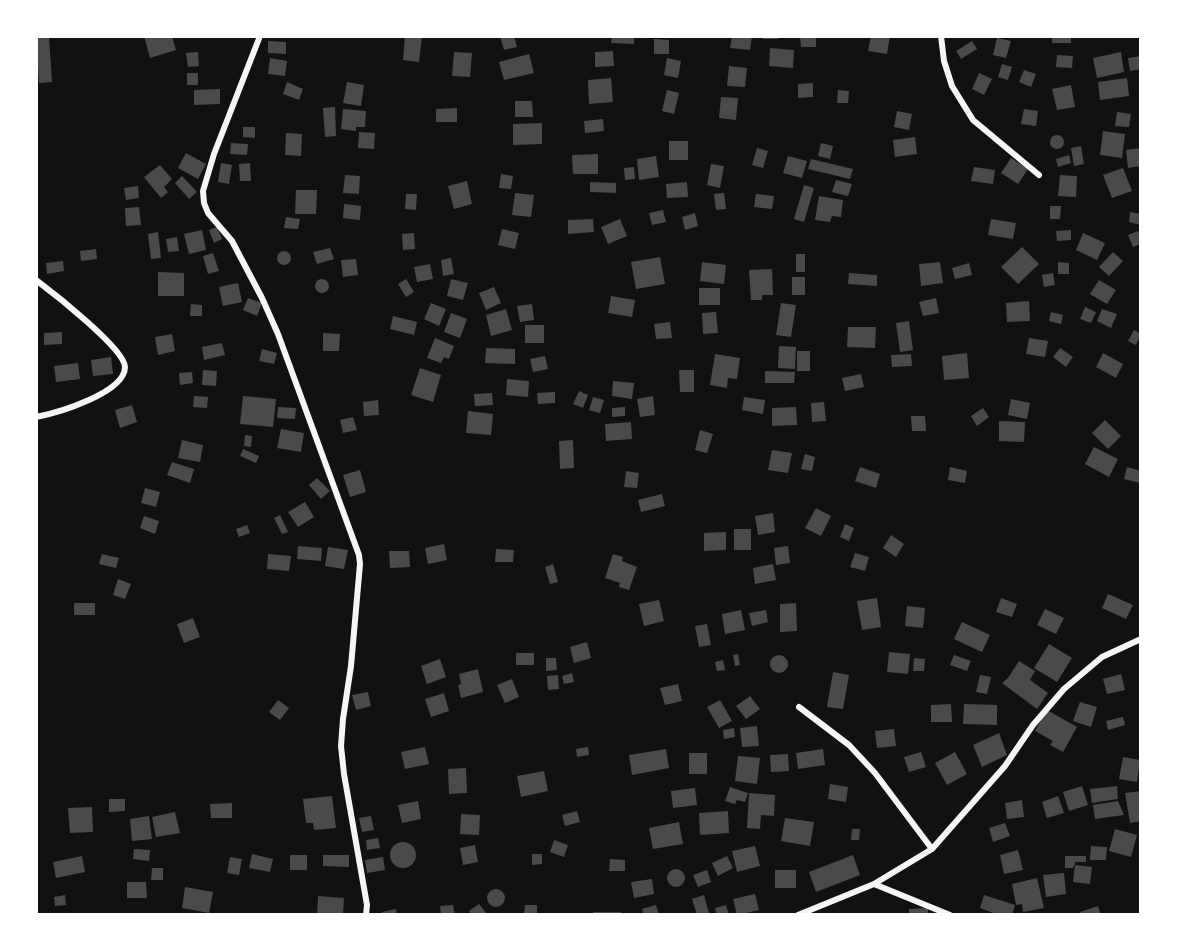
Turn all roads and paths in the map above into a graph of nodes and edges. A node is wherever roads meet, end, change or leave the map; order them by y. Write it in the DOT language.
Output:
graph roads {
  1 [pos="260,36"];
  2 [pos="941,36"];
  3 [pos="1039,175"];
  4 [pos="36,280"];
  5 [pos="36,417"];
  6 [pos="1141,639"];
  7 [pos="799,707"];
  8 [pos="932,849"];
  9 [pos="874,884"];
  10 [pos="366,915"];
  11 [pos="798,915"];
  12 [pos="950,915"];
  1 -- 10 [label="street"];
  2 -- 3 [label="street"];
  4 -- 5 [label="street"];
  6 -- 8 [label="street"];
  7 -- 8 [label="street"];
  8 -- 9 [label="street"];
  9 -- 11 [label="street"];
  9 -- 12 [label="street"];
}
